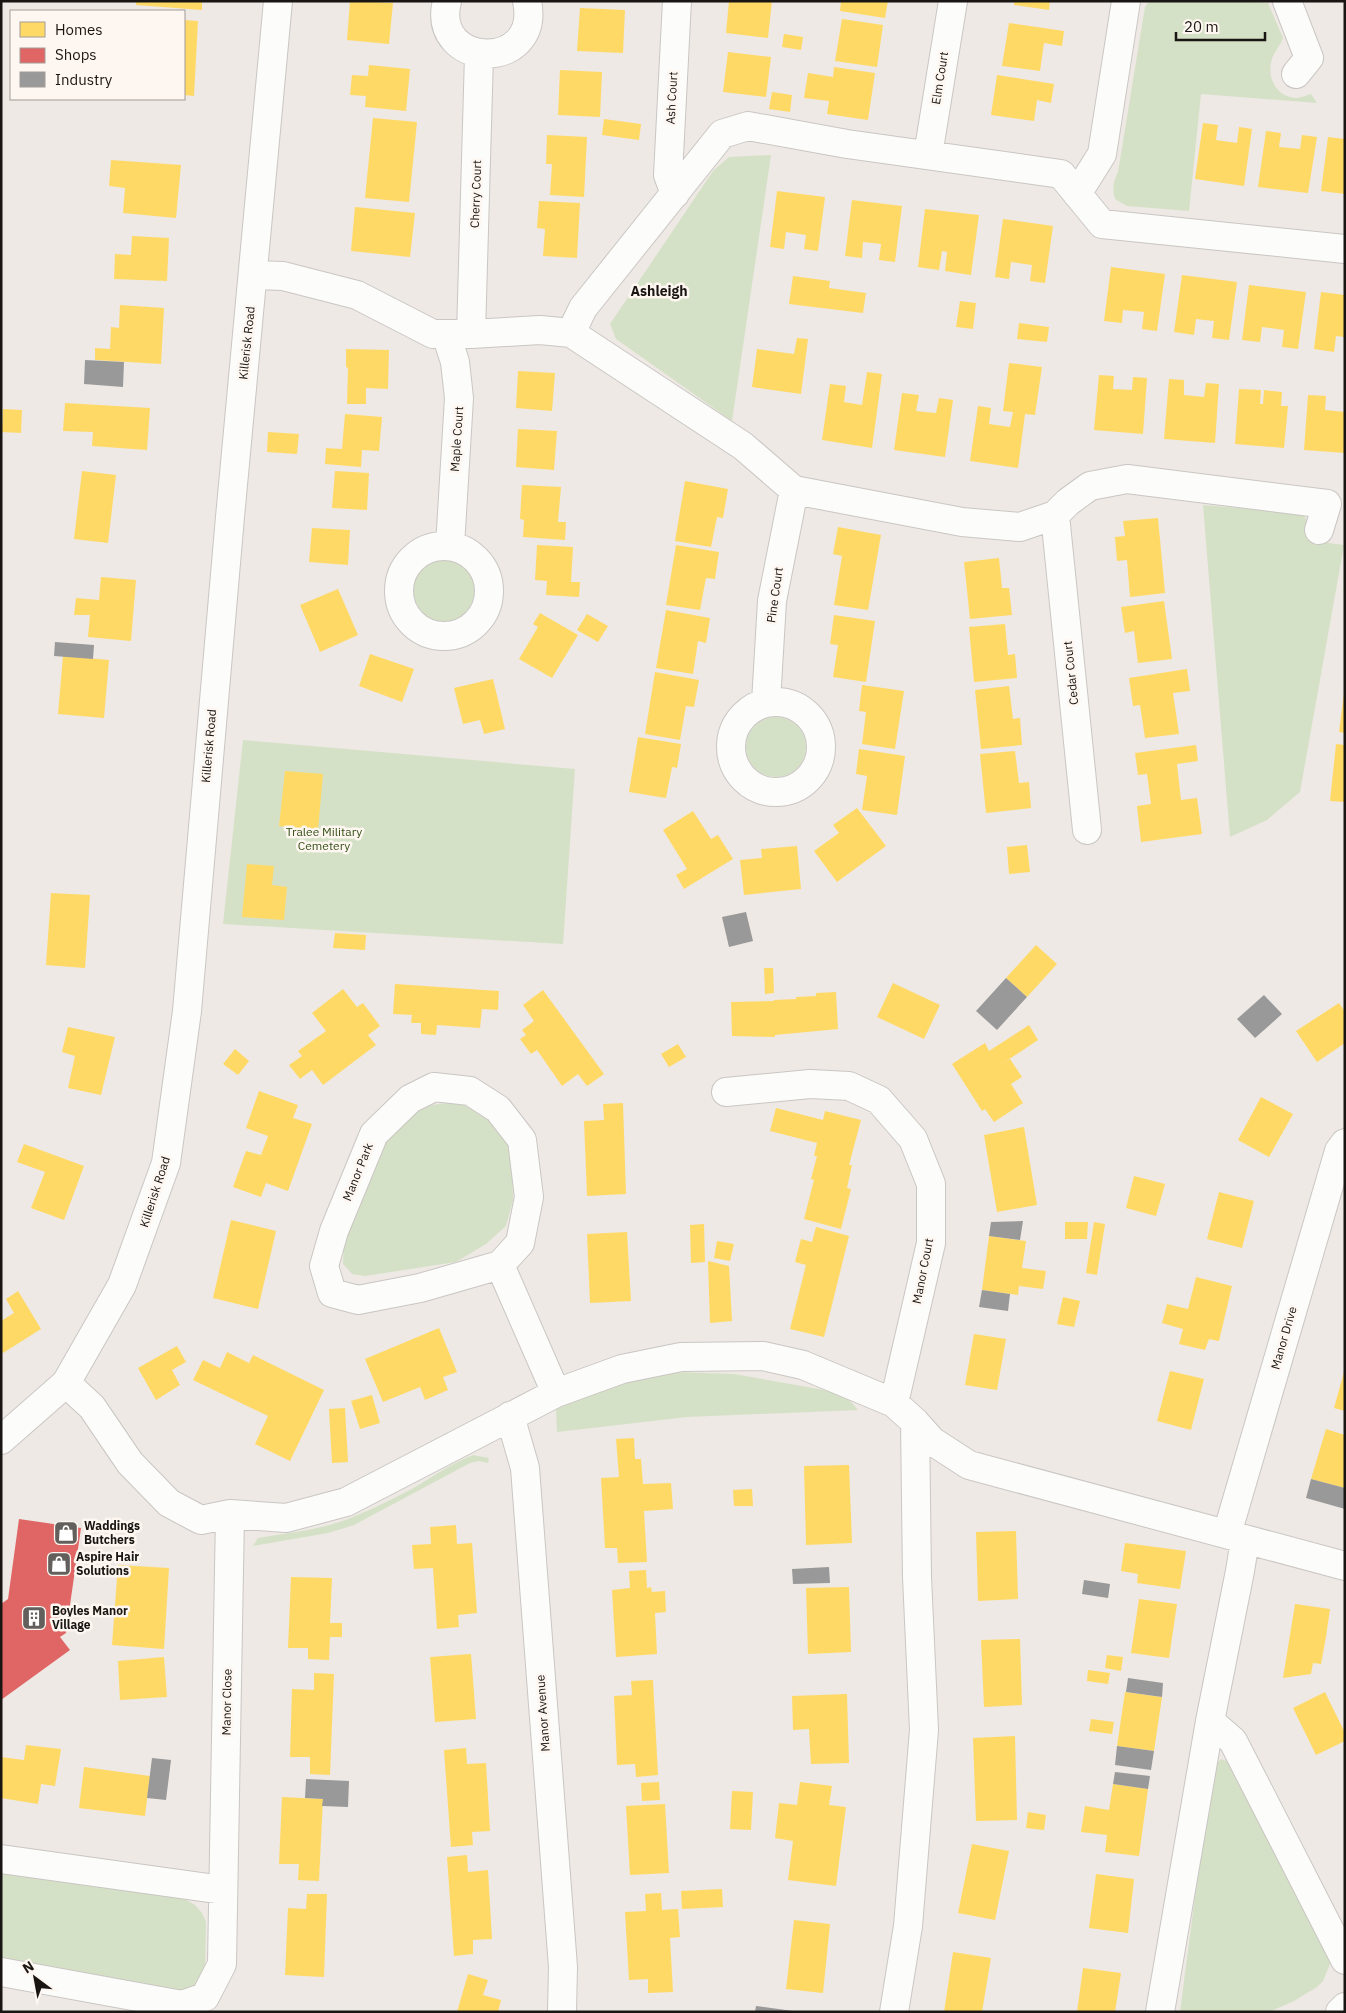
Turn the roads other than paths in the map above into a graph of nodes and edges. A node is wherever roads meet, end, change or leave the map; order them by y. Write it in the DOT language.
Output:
graph roads {
  1 [pos="278,1"];
  2 [pos="447,1"];
  3 [pos="526,1"];
  4 [pos="677,1"];
  5 [pos="953,1"];
  6 [pos="1126,1"];
  7 [pos="1288,1"];
  8 [pos="479,54"];
  9 [pos="1296,74"];
  10 [pos="928,155"];
  11 [pos="675,194"];
  12 [pos="1077,194"];
  13 [pos="1345,249"];
  14 [pos="253,275"];
  15 [pos="571,333"];
  16 [pos="459,334"];
  17 [pos="794,490"];
  18 [pos="1054,515"];
  19 [pos="1319,530"];
  20 [pos="450,546"];
  21 [pos="766,702"];
  22 [pos="1087,830"];
  23 [pos="726,1092"];
  24 [pos="1345,1143"];
  25 [pos="500,1265"];
  26 [pos="66,1383"];
  27 [pos="556,1393"];
  28 [pos="894,1403"];
  29 [pos="510,1416"];
  30 [pos="915,1422"];
  31 [pos="1,1440"];
  32 [pos="230,1514"];
  33 [pos="1236,1537"];
  34 [pos="1345,1566"];
  35 [pos="1210,1721"];
  36 [pos="1,1859"];
  37 [pos="223,1890"];
  38 [pos="1345,1960"];
  39 [pos="1,1972"];
  40 [pos="1345,2007"];
  41 [pos="562,2012"];
  42 [pos="894,2012"];
  43 [pos="1160,2012"];
  44 [pos="1340,2012"];
  1 -- 14 [label="street, Killerisk Road"];
  2 -- 8 [label="street"];
  3 -- 8 [label="street"];
  4 -- 11 [label="street, Ash Court"];
  5 -- 10 [label="street, Elm Court"];
  6 -- 12 [label="street"];
  7 -- 9 [label="street"];
  8 -- 16 [label="street, Cherry Court"];
  10 -- 11 [label="street"];
  10 -- 12 [label="street"];
  11 -- 15 [label="street"];
  12 -- 13 [label="street"];
  14 -- 16 [label="street"];
  14 -- 26 [label="street, Killerisk Road"];
  15 -- 16 [label="street"];
  15 -- 17 [label="street"];
  16 -- 20 [label="street, Maple Court"];
  17 -- 18 [label="street"];
  17 -- 21 [label="street, Pine Court"];
  18 -- 19 [label="street"];
  18 -- 22 [label="street, Cedar Court"];
  23 -- 28 [label="street, Manor Court"];
  24 -- 33 [label="street, Manor Drive"];
  25 -- 25 [label="street, Manor Park"];
  25 -- 27 [label="street"];
  26 -- 31 [label="street, Killerisk Road"];
  26 -- 32 [label="street"];
  27 -- 28 [label="street"];
  27 -- 29 [label="street"];
  28 -- 30 [label="street"];
  29 -- 32 [label="street"];
  29 -- 41 [label="street, Manor Avenue"];
  30 -- 33 [label="street"];
  30 -- 42 [label="street"];
  32 -- 37 [label="street, Manor Close"];
  33 -- 34 [label="street"];
  33 -- 35 [label="street, Manor Drive"];
  35 -- 38 [label="street"];
  35 -- 43 [label="street, Manor Drive"];
  36 -- 37 [label="street"];
  37 -- 39 [label="street, Manor Close"];
  40 -- 44 [label="street"];
}
